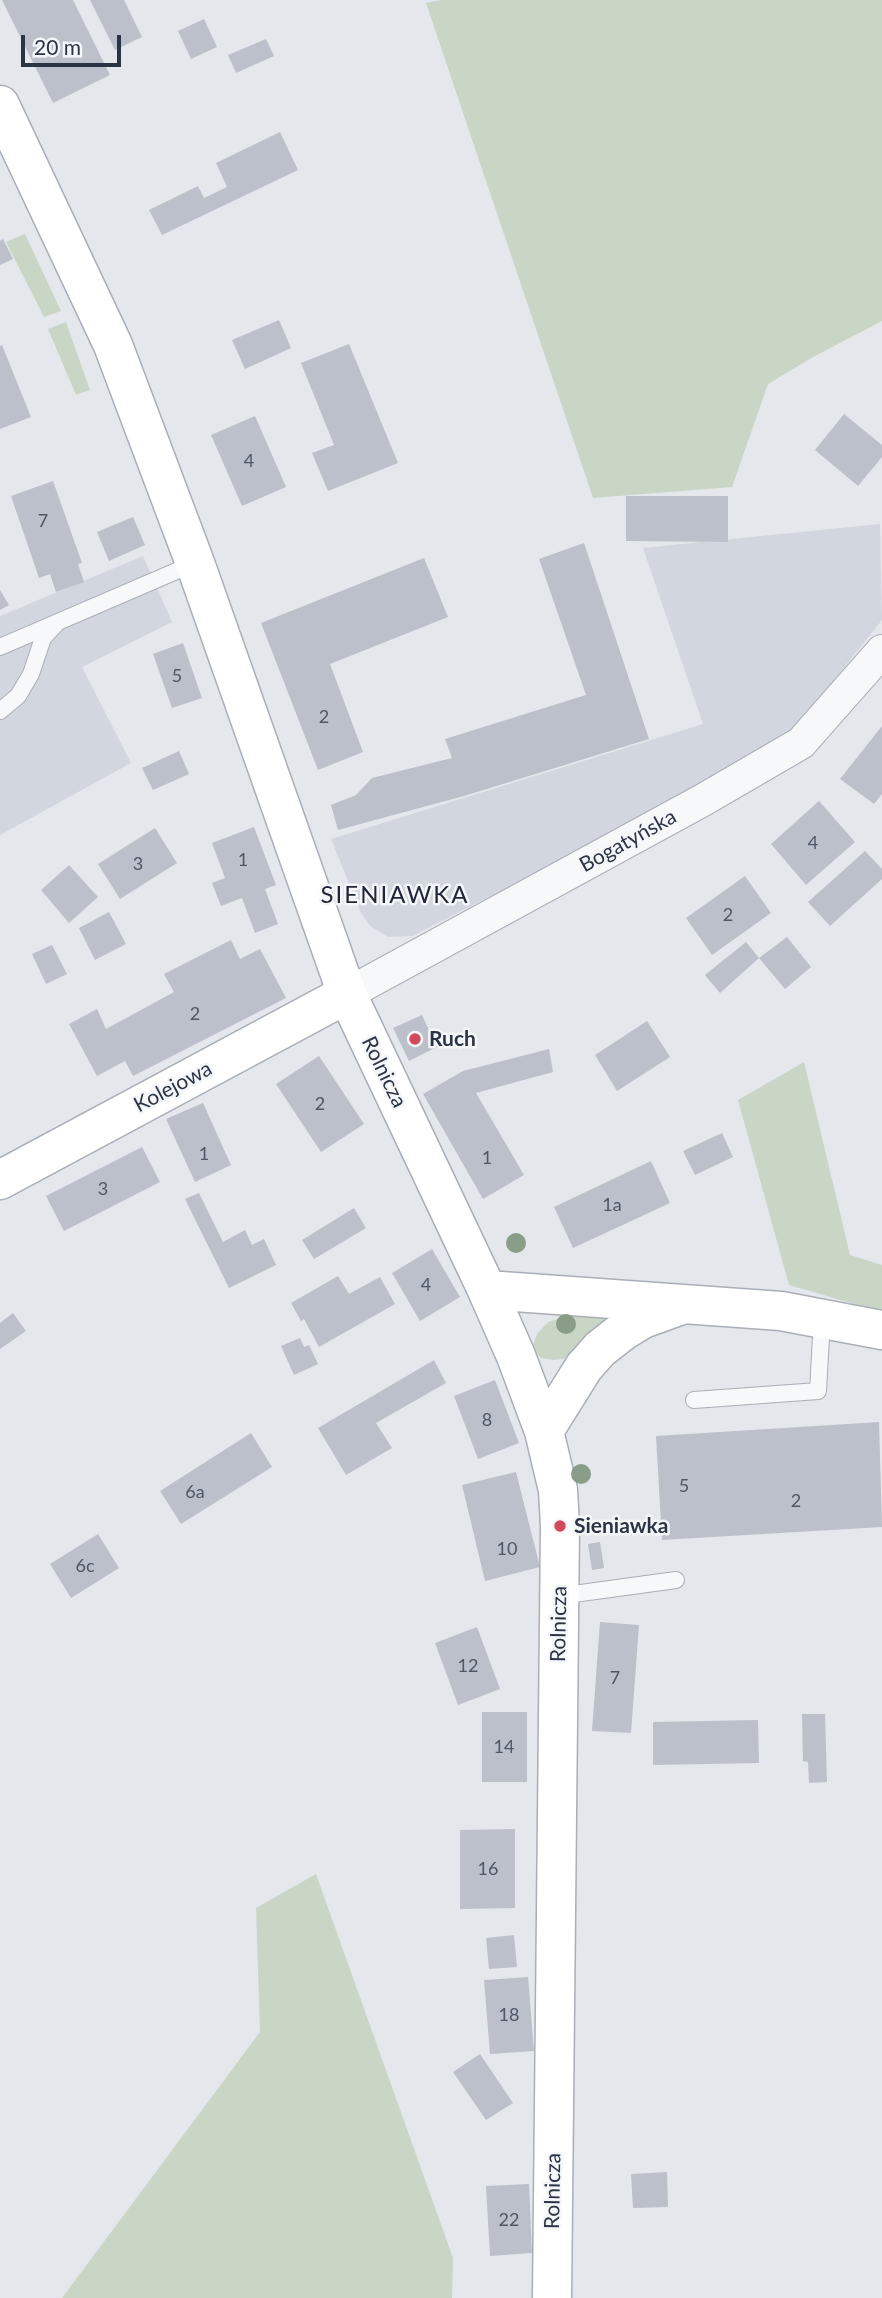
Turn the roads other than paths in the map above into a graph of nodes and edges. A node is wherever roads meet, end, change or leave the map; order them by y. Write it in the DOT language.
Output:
graph roads {
  1 [pos="0,105"];
  2 [pos="195,563"];
  3 [pos="57,622"];
  4 [pos="0,647"];
  5 [pos="882,651"];
  6 [pos="0,711"];
  7 [pos="346,995"];
  8 [pos="0,1180"];
  9 [pos="487,1290"];
  10 [pos="688,1303"];
  11 [pos="822,1319"];
  12 [pos="882,1330"];
  13 [pos="694,1401"];
  14 [pos="544,1431"];
  15 [pos="676,1580"];
  16 [pos="559,1596"];
  17 [pos="552,2298"];
  1 -- 2 [label="street, Rolnicza"];
  2 -- 3 [label="lane"];
  2 -- 7 [label="street, Rolnicza"];
  3 -- 4 [label="lane"];
  3 -- 6 [label="lane"];
  5 -- 7 [label="street, Bogatyńska"];
  7 -- 8 [label="street, Kolejowa"];
  7 -- 9 [label="street, Rolnicza"];
  9 -- 10 [label="street"];
  9 -- 14 [label="street, Rolnicza"];
  10 -- 11 [label="street"];
  10 -- 14 [label="street"];
  11 -- 12 [label="street"];
  11 -- 13 [label="lane"];
  14 -- 16 [label="street, Rolnicza"];
  15 -- 16 [label="lane"];
  16 -- 17 [label="street, Rolnicza"];
}
